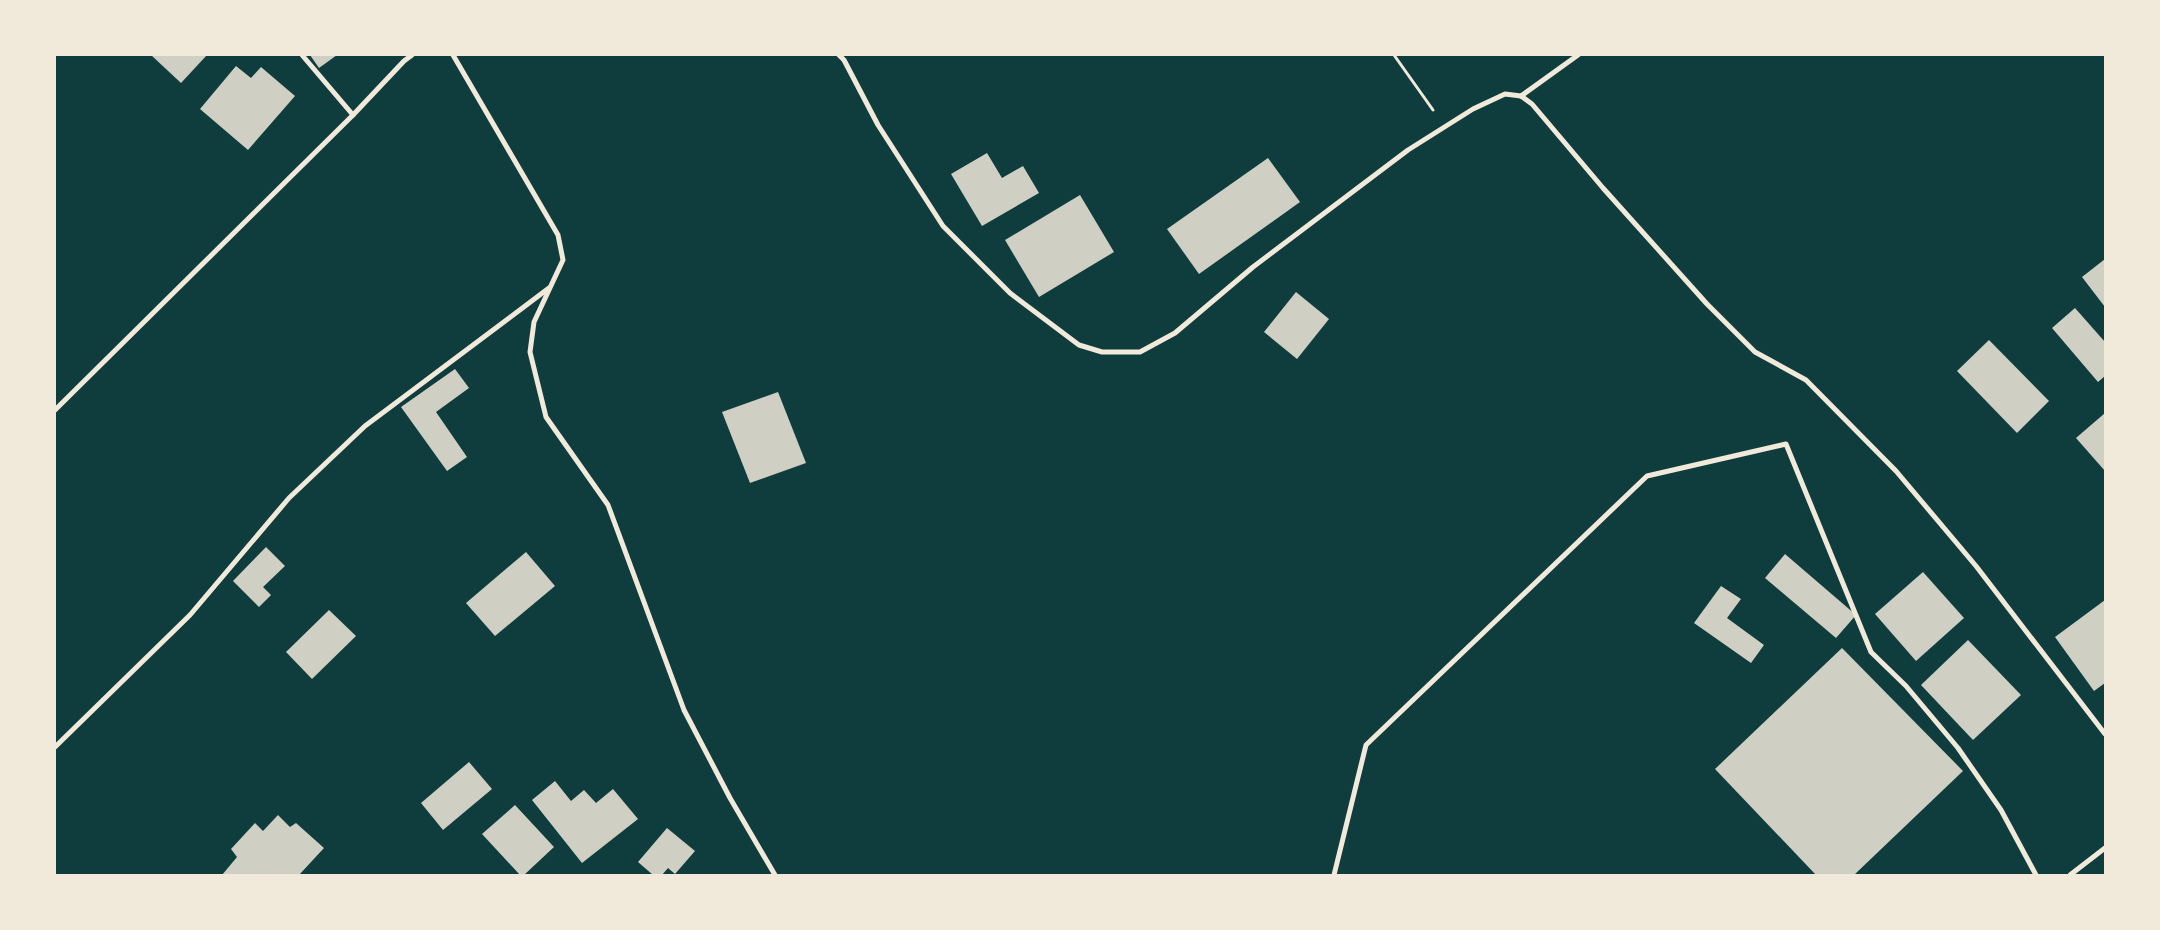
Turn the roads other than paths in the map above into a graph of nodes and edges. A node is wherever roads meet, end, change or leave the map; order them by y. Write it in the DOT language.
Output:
graph roads {
  1 [pos="302,55"];
  2 [pos="412,55"];
  3 [pos="453,55"];
  4 [pos="839,55"];
  5 [pos="1578,55"];
  6 [pos="1521,96"];
  7 [pos="353,115"];
  8 [pos="551,286"];
  9 [pos="55,410"];
  10 [pos="2105,734"];
  11 [pos="55,747"];
  12 [pos="2105,848"];
  13 [pos="775,875"];
  14 [pos="1334,875"];
  15 [pos="2036,875"];
  16 [pos="2070,875"];
  1 -- 7 [label="street"];
  2 -- 7 [label="street"];
  3 -- 8 [label="street"];
  4 -- 6 [label="street"];
  5 -- 6 [label="street"];
  6 -- 10 [label="street"];
  7 -- 9 [label="street"];
  8 -- 11 [label="street"];
  8 -- 13 [label="street"];
  12 -- 16 [label="street"];
  14 -- 15 [label="street"];
}
